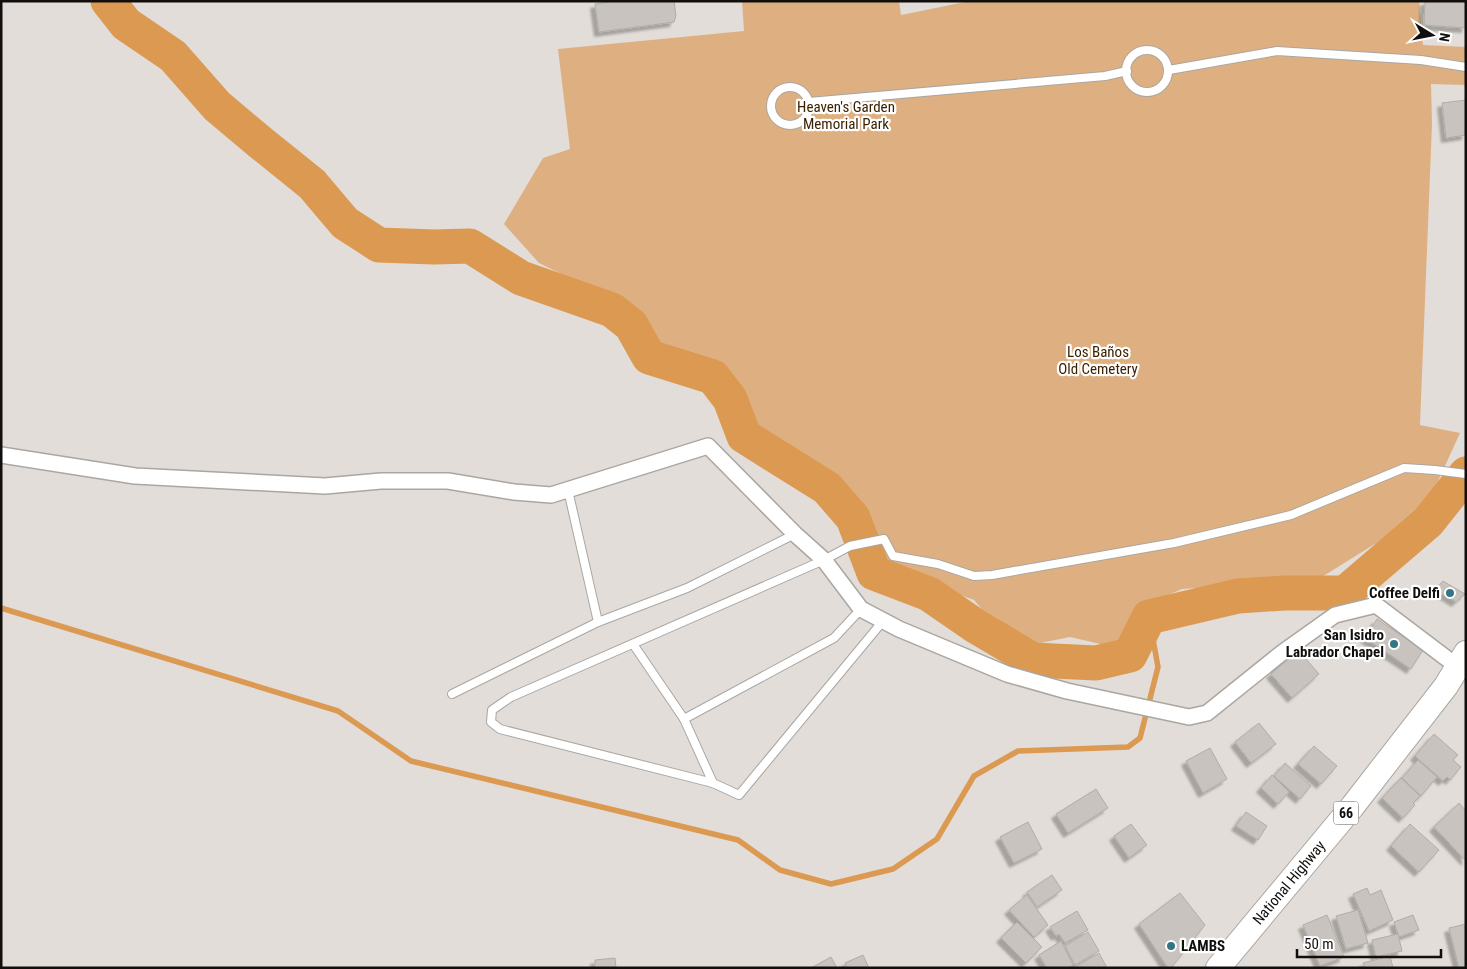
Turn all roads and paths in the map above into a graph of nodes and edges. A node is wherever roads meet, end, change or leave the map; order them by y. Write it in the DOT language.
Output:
graph roads {
  1 [pos="1466,66"];
  2 [pos="1169,70"];
  3 [pos="1127,71"];
  4 [pos="809,102"];
  5 [pos="1,455"];
  6 [pos="1464,474"];
  7 [pos="568,490"];
  8 [pos="794,534"];
  9 [pos="824,560"];
  10 [pos="861,609"];
  11 [pos="884,621"];
  12 [pos="598,622"];
  13 [pos="632,644"];
  14 [pos="1462,660"];
  15 [pos="452,694"];
  16 [pos="684,719"];
  17 [pos="712,783"];
  18 [pos="1218,968"];
  1 -- 2 [label="lane"];
  2 -- 3 [label="lane"];
  2 -- 3 [label="lane"];
  3 -- 4 [label="lane"];
  4 -- 4 [label="lane"];
  5 -- 7 [label="street"];
  6 -- 9 [label="lane"];
  7 -- 8 [label="street"];
  7 -- 12 [label="lane"];
  8 -- 9 [label="street"];
  8 -- 12 [label="lane"];
  9 -- 10 [label="street"];
  9 -- 13 [label="lane"];
  10 -- 11 [label="street"];
  10 -- 16 [label="lane"];
  11 -- 14 [label="street"];
  11 -- 17 [label="lane"];
  12 -- 15 [label="lane"];
  13 -- 16 [label="lane"];
  13 -- 17 [label="lane"];
  14 -- 18 [label="main road, National Highway / 66"];
  16 -- 17 [label="lane"];
}
